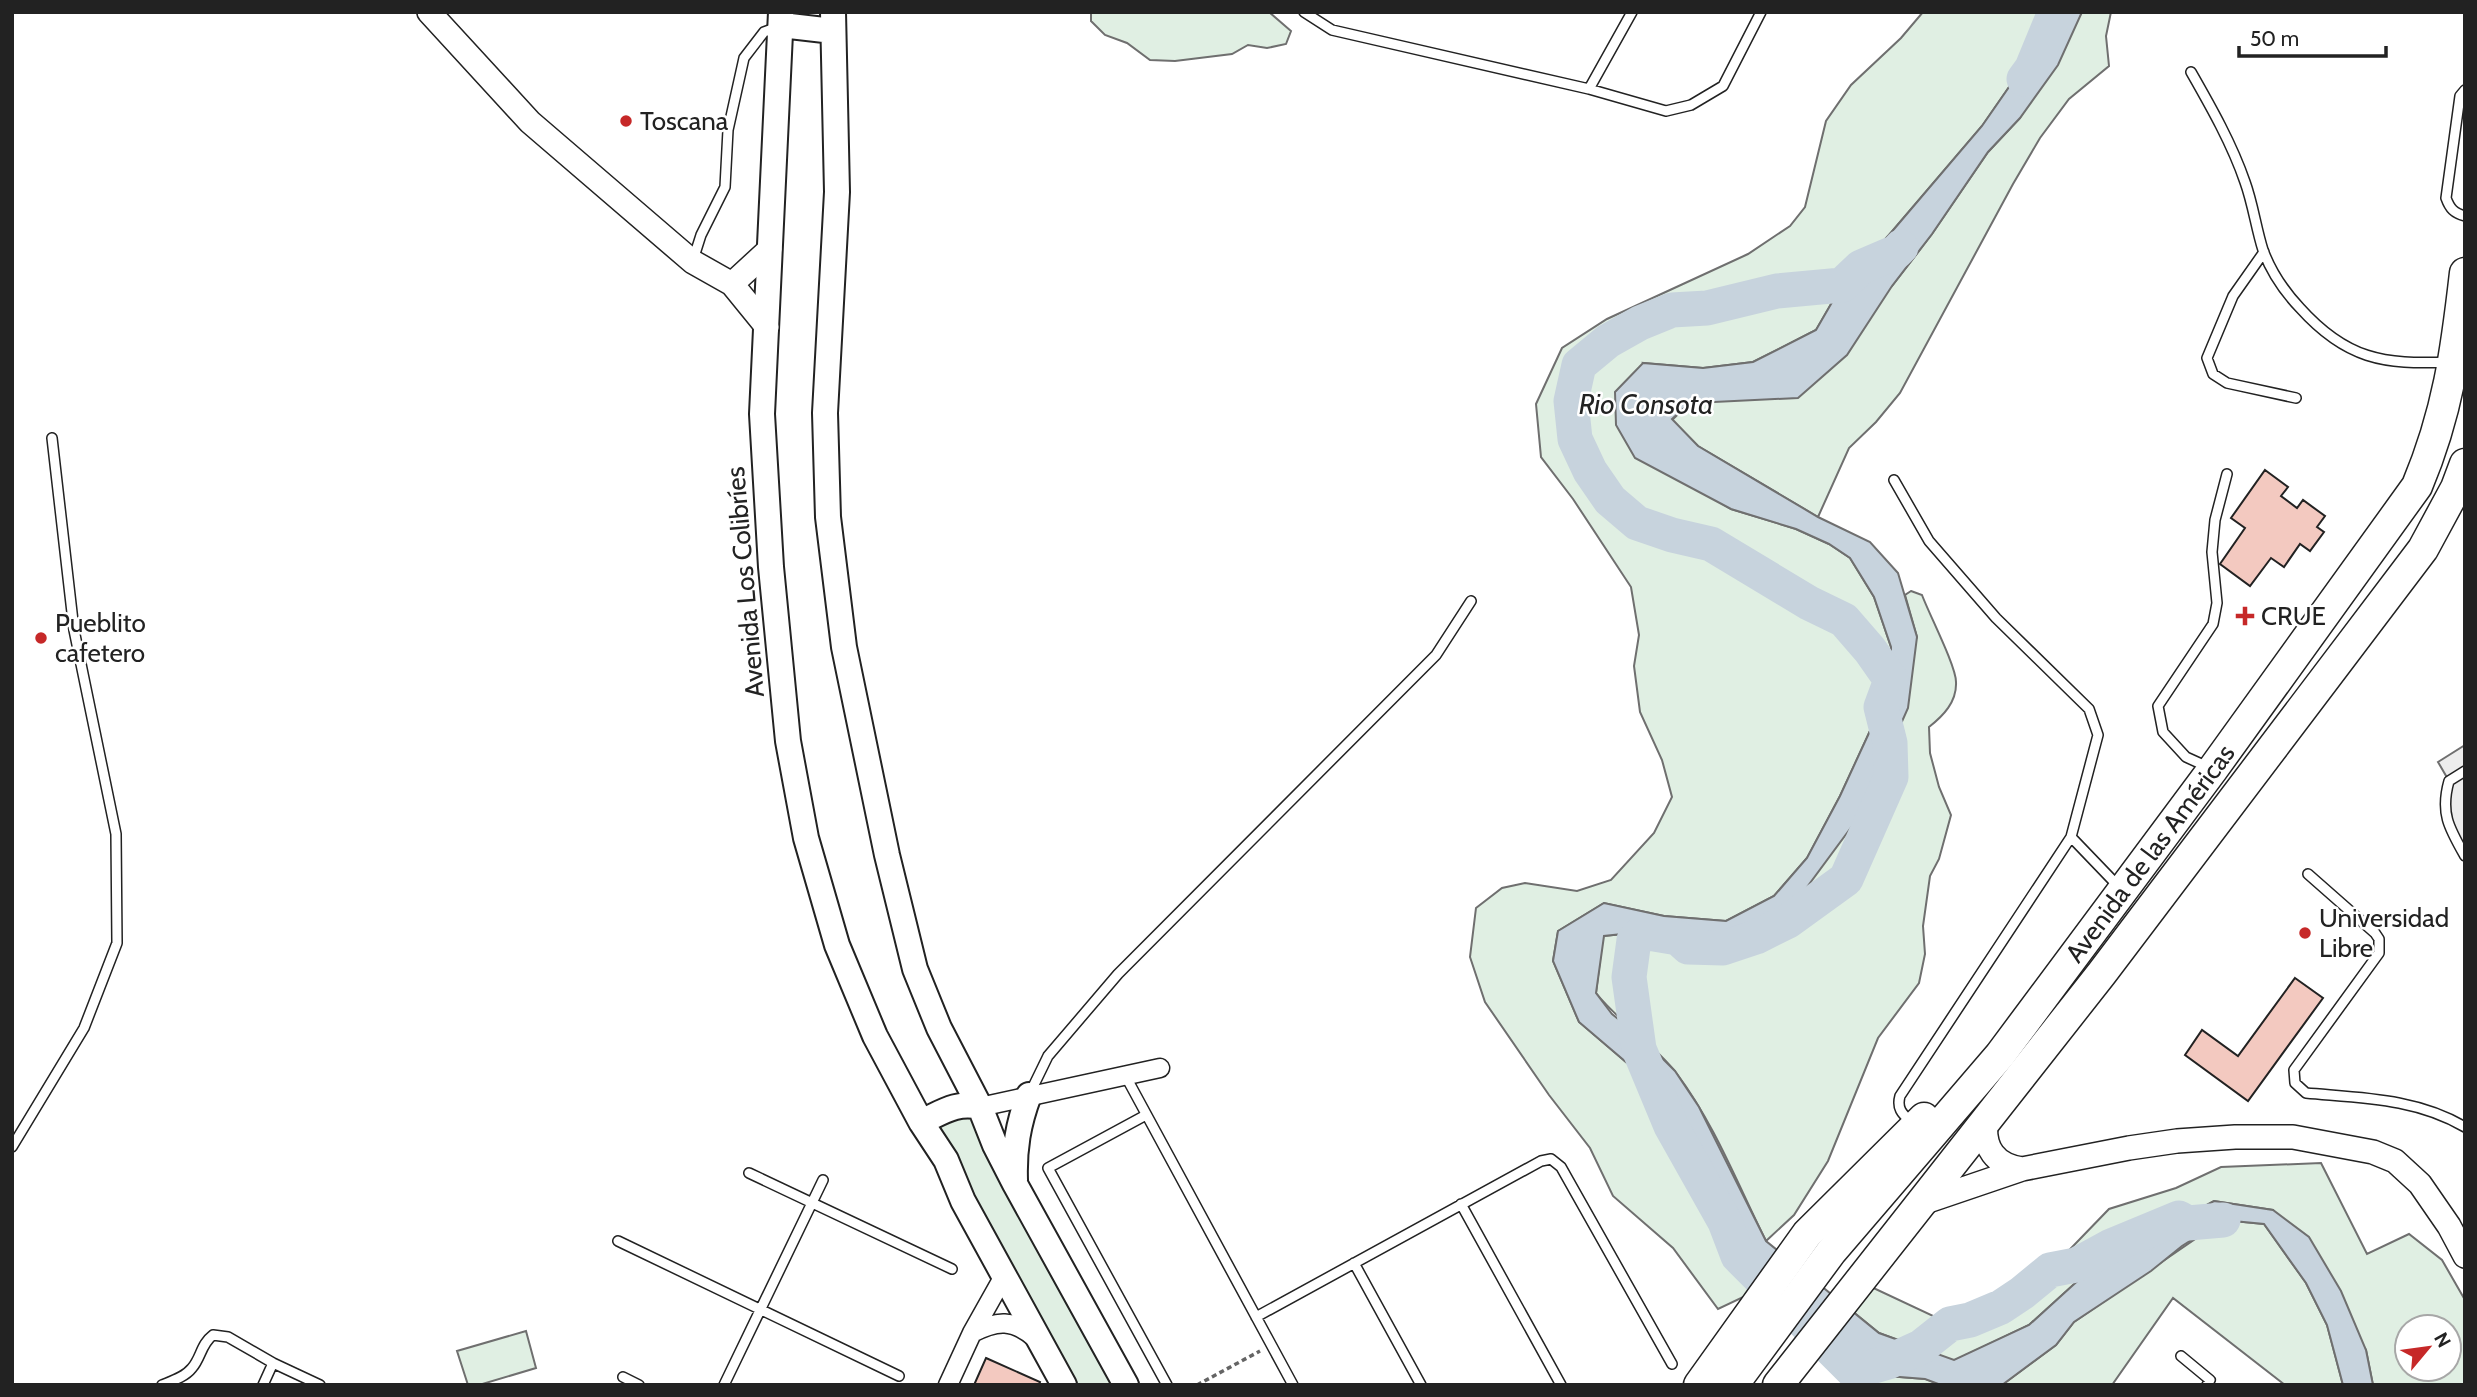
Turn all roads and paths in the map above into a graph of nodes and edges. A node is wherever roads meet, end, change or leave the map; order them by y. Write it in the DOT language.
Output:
graph roads {
  1 [pos="429,12"];
  2 [pos="1304,12"];
  3 [pos="1632,12"];
  4 [pos="1761,12"];
  5 [pos="781,19"];
  6 [pos="833,22"];
  7 [pos="2191,72"];
  8 [pos="1589,89"];
  9 [pos="2465,90"];
  10 [pos="2465,216"];
  11 [pos="770,248"];
  12 [pos="2264,252"];
  13 [pos="693,262"];
  14 [pos="2465,273"];
  15 [pos="732,284"];
  16 [pos="766,327"];
  17 [pos="2454,362"];
  18 [pos="2296,398"];
  19 [pos="52,438"];
  20 [pos="2465,464"];
  21 [pos="2227,474"];
  22 [pos="1894,480"];
  23 [pos="1471,601"];
  24 [pos="2213,769"];
  25 [pos="2465,771"];
  26 [pos="2071,837"];
  27 [pos="2465,856"];
  28 [pos="2308,874"];
  29 [pos="2122,890"];
  30 [pos="2000,1055"];
  31 [pos="1160,1068"];
  32 [pos="1125,1076"];
  33 [pos="1029,1095"];
  34 [pos="980,1107"];
  35 [pos="1146,1115"];
  36 [pos="1986,1121"];
  37 [pos="921,1122"];
  38 [pos="1915,1126"];
  39 [pos="2465,1127"];
  40 [pos="12,1147"];
  41 [pos="2022,1169"];
  42 [pos="749,1173"];
  43 [pos="823,1180"];
  44 [pos="1015,1184"];
  45 [pos="812,1202"];
  46 [pos="1461,1204"];
  47 [pos="1919,1204"];
  48 [pos="2459,1236"];
  49 [pos="618,1241"];
  50 [pos="1354,1264"];
  51 [pos="952,1269"];
  52 [pos="1003,1276"];
  53 [pos="760,1311"];
  54 [pos="1256,1317"];
  55 [pos="1756,1330"];
  56 [pos="972,1333"];
  57 [pos="1039,1341"];
  58 [pos="1272,1345"];
  59 [pos="2181,1356"];
  60 [pos="273,1363"];
  61 [pos="1672,1364"];
  62 [pos="899,1376"];
  63 [pos="623,1377"];
  64 [pos="162,1385"];
  65 [pos="263,1385"];
  66 [pos="320,1385"];
  67 [pos="639,1385"];
  68 [pos="724,1385"];
  69 [pos="948,1385"];
  70 [pos="1064,1385"];
  71 [pos="1126,1385"];
  72 [pos="1167,1385"];
  73 [pos="1197,1385"];
  74 [pos="1293,1385"];
  75 [pos="1421,1385"];
  76 [pos="1562,1385"];
  77 [pos="1699,1385"];
  78 [pos="1733,1385"];
  79 [pos="1778,1385"];
  80 [pos="2207,1385"];
  1 -- 13 [label="street"];
  2 -- 8 [label="lane"];
  3 -- 8 [label="lane"];
  4 -- 8 [label="lane"];
  5 -- 6 [label="main road"];
  5 -- 11 [label="main road, Avenida Los Colibríes"];
  5 -- 13 [label="lane"];
  6 -- 34 [label="main road"];
  7 -- 12 [label="lane"];
  9 -- 10 [label="lane"];
  11 -- 15 [label="street"];
  11 -- 16 [label="main road, Avenida Los Colibríes"];
  12 -- 17 [label="lane"];
  12 -- 18 [label="lane"];
  13 -- 15 [label="street"];
  14 -- 17 [label="highway, Avenida de las Américas"];
  15 -- 16 [label="street"];
  16 -- 37 [label="main road, Avenida Los Colibríes"];
  17 -- 24 [label="highway, Avenida de las Américas"];
  19 -- 40 [label="lane"];
  20 -- 36 [label="highway, Avenida de las Américas"];
  21 -- 24 [label="lane"];
  22 -- 26 [label="lane"];
  23 -- 33 [label="lane"];
  24 -- 29 [label="highway, Avenida de las Américas"];
  25 -- 27 [label="lane"];
  26 -- 29 [label="lane"];
  26 -- 38 [label="lane"];
  28 -- 39 [label="lane"];
  29 -- 30 [label="highway, Avenida de las Américas"];
  30 -- 38 [label="highway"];
  30 -- 55 [label="highway, Avenida de las Américas"];
  31 -- 32 [label="street"];
  32 -- 33 [label="street"];
  32 -- 35 [label="lane"];
  33 -- 34 [label="street"];
  33 -- 44 [label="main road"];
  34 -- 37 [label="main road"];
  34 -- 44 [label="main road"];
  35 -- 54 [label="lane"];
  35 -- 72 [label="lane"];
  36 -- 41 [label="street"];
  36 -- 47 [label="highway, Avenida de las Américas"];
  37 -- 52 [label="main road, Avenida Los Colibríes"];
  38 -- 55 [label="highway"];
  41 -- 47 [label="street"];
  41 -- 48 [label="street"];
  42 -- 45 [label="lane"];
  43 -- 45 [label="lane"];
  44 -- 71 [label="main road"];
  45 -- 51 [label="lane"];
  45 -- 53 [label="lane"];
  46 -- 50 [label="lane"];
  46 -- 61 [label="lane"];
  46 -- 76 [label="lane"];
  47 -- 79 [label="highway, Avenida de las Américas"];
  49 -- 53 [label="lane"];
  50 -- 54 [label="lane"];
  50 -- 75 [label="lane"];
  52 -- 56 [label="street"];
  52 -- 57 [label="main road, Avenida Los Colibríes"];
  53 -- 62 [label="lane"];
  53 -- 68 [label="lane"];
  54 -- 58 [label="lane"];
  55 -- 77 [label="highway"];
  55 -- 78 [label="highway, Avenida de las Américas"];
  56 -- 57 [label="street"];
  56 -- 69 [label="street"];
  57 -- 70 [label="main road, Avenida Los Colibríes"];
  58 -- 73 [label="path"];
  58 -- 74 [label="lane"];
  59 -- 80 [label="lane"];
  60 -- 64 [label="lane"];
  60 -- 65 [label="lane"];
  60 -- 66 [label="lane"];
  63 -- 67 [label="lane"];
}
